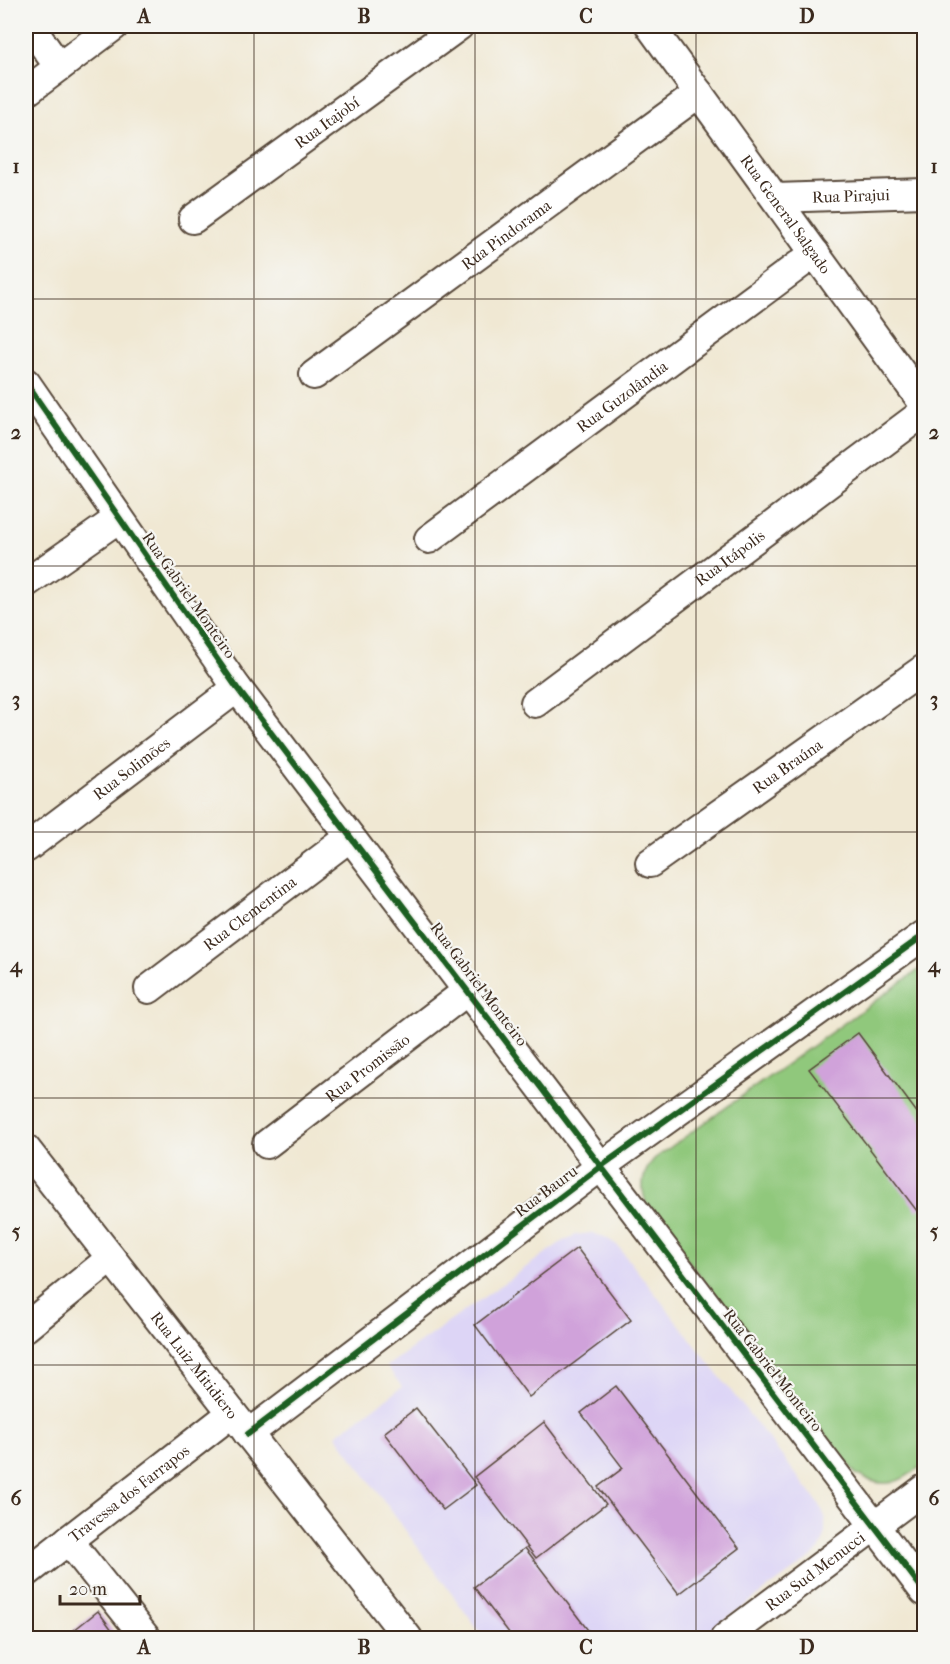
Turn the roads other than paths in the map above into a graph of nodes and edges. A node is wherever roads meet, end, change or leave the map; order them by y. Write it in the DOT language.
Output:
graph roads {
  1 [pos="30,26"];
  2 [pos="114,26"];
  3 [pos="459,26"];
  4 [pos="650,26"];
  5 [pos="60,67"];
  6 [pos="26,92"];
  7 [pos="699,93"];
  8 [pos="924,193"];
  9 [pos="776,198"];
  10 [pos="193,219"];
  11 [pos="815,253"];
  12 [pos="314,375"];
  13 [pos="26,383"];
  14 [pos="924,404"];
  15 [pos="924,412"];
  16 [pos="119,518"];
  17 [pos="429,539"];
  18 [pos="26,583"];
  19 [pos="924,669"];
  20 [pos="237,688"];
  21 [pos="535,703"];
  22 [pos="350,837"];
  23 [pos="26,848"];
  24 [pos="650,863"];
  25 [pos="924,935"];
  26 [pos="149,989"];
  27 [pos="467,991"];
  28 [pos="267,1144"];
  29 [pos="26,1149"];
  30 [pos="600,1167"];
  31 [pos="111,1258"];
  32 [pos="26,1327"];
  33 [pos="240,1423"];
  34 [pos="924,1489"];
  35 [pos="876,1526"];
  36 [pos="68,1540"];
  37 [pos="26,1573"];
  38 [pos="924,1591"];
  39 [pos="146,1638"];
  40 [pos="408,1638"];
  41 [pos="725,1638"];
  1 -- 5 [label="street"];
  2 -- 5 [label="street"];
  3 -- 10 [label="street, Rua Itajobí"];
  4 -- 7 [label="street, Rua General Salgado"];
  5 -- 6 [label="street"];
  7 -- 9 [label="street, Rua General Salgado"];
  7 -- 12 [label="street, Rua Pindorama"];
  8 -- 9 [label="street, Rua Pirajui"];
  9 -- 11 [label="street, Rua General Salgado"];
  11 -- 14 [label="street, Rua General Salgado"];
  11 -- 17 [label="street, Rua Guzolândia"];
  13 -- 16 [label="street, Rua Gabriel Monteiro"];
  15 -- 21 [label="street, Rua Itápolis"];
  16 -- 18 [label="street"];
  16 -- 20 [label="street, Rua Gabriel Monteiro"];
  19 -- 24 [label="street, Rua Braúna"];
  20 -- 22 [label="street, Rua Gabriel Monteiro"];
  20 -- 23 [label="street, Rua Solimões"];
  22 -- 26 [label="street, Rua Clementina"];
  22 -- 27 [label="street, Rua Gabriel Monteiro"];
  25 -- 30 [label="street, Rua Bauru"];
  27 -- 28 [label="street, Rua Promissão"];
  27 -- 30 [label="street, Rua Gabriel Monteiro"];
  29 -- 31 [label="street, Rua Luiz Mitidiero"];
  30 -- 33 [label="street, Rua Bauru"];
  30 -- 35 [label="street, Rua Gabriel Monteiro"];
  31 -- 32 [label="street"];
  31 -- 33 [label="street, Rua Luiz Mitidiero"];
  33 -- 36 [label="street, Travessa dos Farrapos"];
  33 -- 40 [label="street, Rua Luiz Mitidiero"];
  34 -- 35 [label="street, Rua Sud Menucci"];
  35 -- 38 [label="street, Rua Gabriel Monteiro"];
  35 -- 41 [label="street, Rua Sud Menucci"];
  36 -- 37 [label="street, Travessa dos Farrapos"];
  36 -- 39 [label="street"];
}
